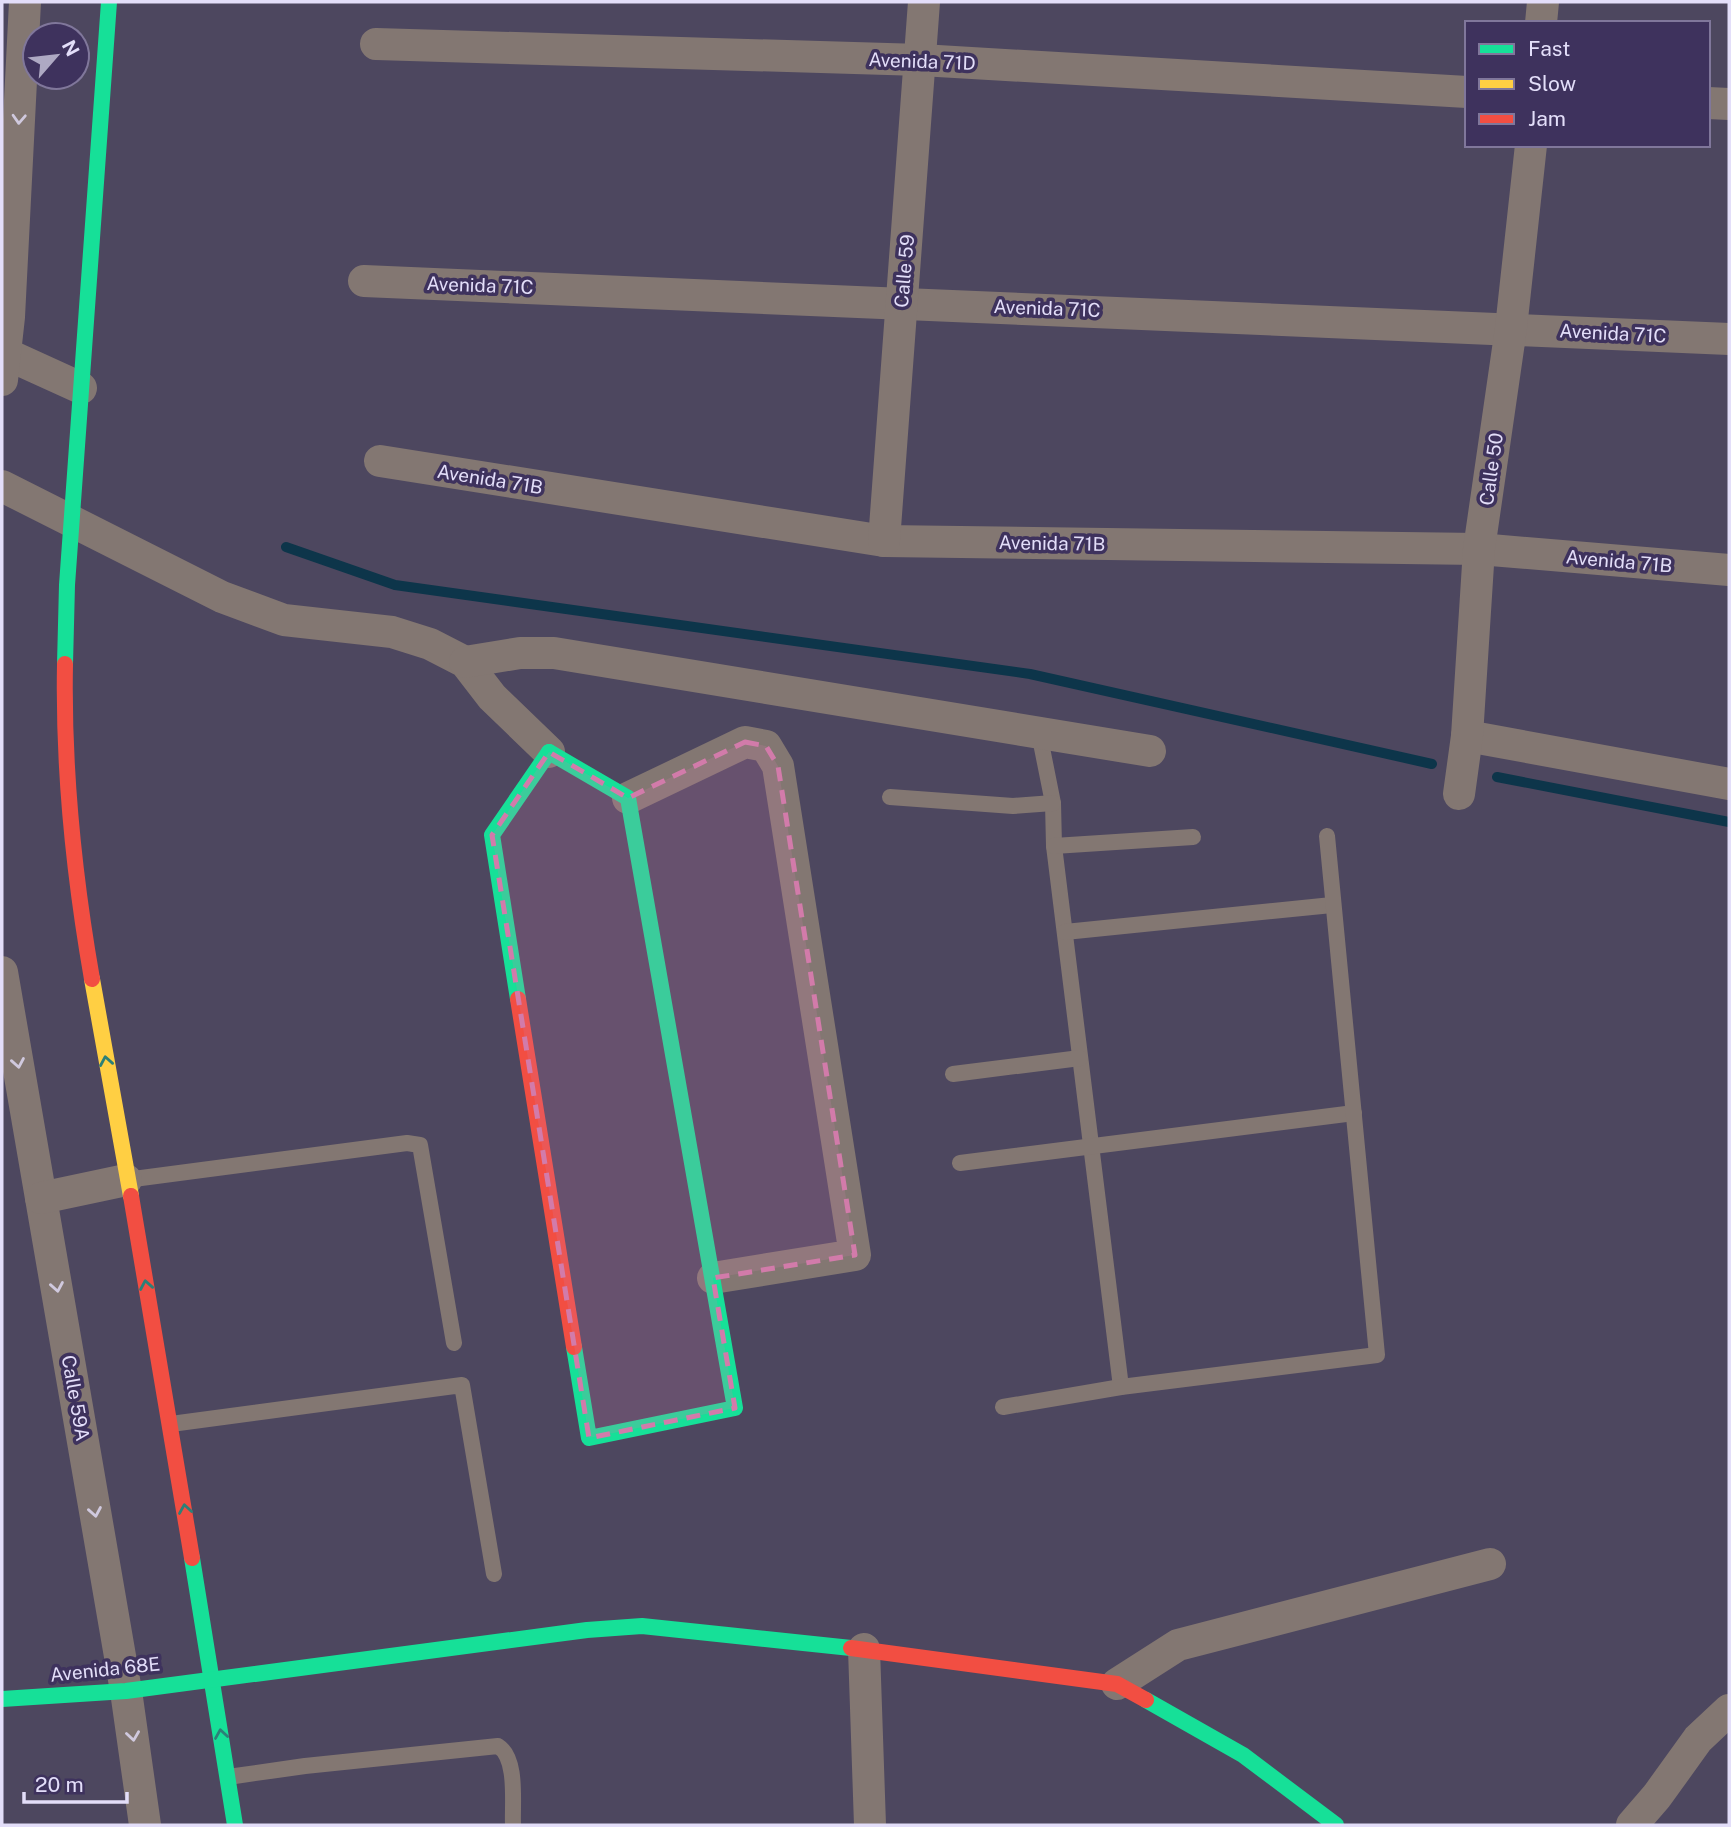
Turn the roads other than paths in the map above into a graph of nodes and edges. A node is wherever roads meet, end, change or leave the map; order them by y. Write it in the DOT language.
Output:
graph roads {
  1 [pos="24,2"];
  2 [pos="109,2"];
  3 [pos="924,2"];
  4 [pos="1543,2"];
  5 [pos="1541,21"];
  6 [pos="376,44"];
  7 [pos="921,60"];
  8 [pos="1465,92"];
  9 [pos="1710,103"];
  10 [pos="1729,104"];
  11 [pos="1531,147"];
  12 [pos="364,281"];
  13 [pos="902,302"];
  14 [pos="1511,328"];
  15 [pos="1729,339"];
  16 [pos="3,362"];
  17 [pos="81,388"];
  18 [pos="380,461"];
  19 [pos="2,486"];
  20 [pos="72,522"];
  21 [pos="884,541"];
  22 [pos="1479,549"];
  23 [pos="1729,570"];
  24 [pos="465,662"];
  25 [pos="1038,733"];
  26 [pos="1467,736"];
  27 [pos="1150,751"];
  28 [pos="549,752"];
  29 [pos="1729,784"];
  30 [pos="1459,794"];
  31 [pos="890,797"];
  32 [pos="628,798"];
  33 [pos="1053,803"];
  34 [pos="1193,836"];
  35 [pos="1327,836"];
  36 [pos="1054,846"];
  37 [pos="1332,905"];
  38 [pos="1065,932"];
  39 [pos="2,972"];
  40 [pos="1080,1058"];
  41 [pos="953,1074"];
  42 [pos="1354,1113"];
  43 [pos="1091,1146"];
  44 [pos="960,1163"];
  45 [pos="126,1180"];
  46 [pos="41,1198"];
  47 [pos="713,1278"];
  48 [pos="454,1343"];
  49 [pos="1121,1387"];
  50 [pos="1003,1407"];
  51 [pos="171,1424"];
  52 [pos="1490,1564"];
  53 [pos="494,1574"];
  54 [pos="864,1649"];
  55 [pos="213,1678"];
  56 [pos="1117,1684"];
  57 [pos="126,1691"];
  58 [pos="2,1699"];
  59 [pos="1729,1710"];
  60 [pos="228,1777"];
  61 [pos="145,1825"];
  62 [pos="235,1825"];
  63 [pos="513,1825"];
  64 [pos="870,1825"];
  65 [pos="1336,1825"];
  66 [pos="1632,1825"];
  1 -- 16 [label="street, one-way"];
  2 -- 17 [label="street"];
  3 -- 7 [label="street, Calle 59"];
  4 -- 5 [label="street"];
  6 -- 7 [label="street, Avenida 71D"];
  7 -- 8 [label="street, Avenida 71D"];
  7 -- 13 [label="street, Calle 59"];
  9 -- 10 [label="street"];
  11 -- 14 [label="street, Calle 50"];
  12 -- 13 [label="street, Avenida 71C"];
  13 -- 14 [label="street, Avenida 71C"];
  13 -- 21 [label="street, Calle 59"];
  14 -- 15 [label="street, Avenida 71C"];
  14 -- 22 [label="street, Calle 50"];
  16 -- 17 [label="street"];
  17 -- 20 [label="street"];
  18 -- 21 [label="street, Avenida 71B"];
  19 -- 20 [label="street"];
  20 -- 24 [label="street"];
  45 -- 20 [label="street, one-way"];
  21 -- 22 [label="street, Avenida 71B"];
  22 -- 23 [label="street, Avenida 71B"];
  22 -- 26 [label="street, Calle 50"];
  24 -- 25 [label="street"];
  24 -- 28 [label="street"];
  25 -- 27 [label="street"];
  25 -- 33 [label="lane"];
  26 -- 29 [label="street"];
  26 -- 30 [label="street, Calle 50"];
  28 -- 32 [label="street"];
  28 -- 47 [label="street"];
  31 -- 33 [label="lane"];
  32 -- 47 [label="street"];
  32 -- 47 [label="street"];
  33 -- 36 [label="lane"];
  34 -- 36 [label="lane"];
  35 -- 37 [label="lane"];
  36 -- 38 [label="lane"];
  37 -- 38 [label="lane"];
  37 -- 42 [label="lane"];
  38 -- 40 [label="lane"];
  39 -- 46 [label="street, Calle 59A, one-way"];
  40 -- 41 [label="lane"];
  40 -- 43 [label="lane"];
  42 -- 43 [label="lane"];
  42 -- 49 [label="lane"];
  43 -- 44 [label="lane"];
  43 -- 49 [label="lane"];
  45 -- 46 [label="street"];
  45 -- 48 [label="lane"];
  51 -- 45 [label="street, one-way"];
  46 -- 57 [label="street, Calle 59A, one-way"];
  49 -- 50 [label="lane"];
  51 -- 53 [label="lane"];
  55 -- 51 [label="street, one-way"];
  52 -- 56 [label="street"];
  54 -- 55 [label="street, Avenida 68E"];
  54 -- 56 [label="street, Avenida 68E"];
  54 -- 64 [label="street"];
  55 -- 57 [label="street, Avenida 68E"];
  60 -- 55 [label="street, one-way"];
  56 -- 65 [label="street"];
  57 -- 58 [label="street, Avenida 68E"];
  57 -- 61 [label="street, Calle 59A, one-way"];
  59 -- 66 [label="street"];
  60 -- 62 [label="street"];
  60 -- 63 [label="lane"];
}
